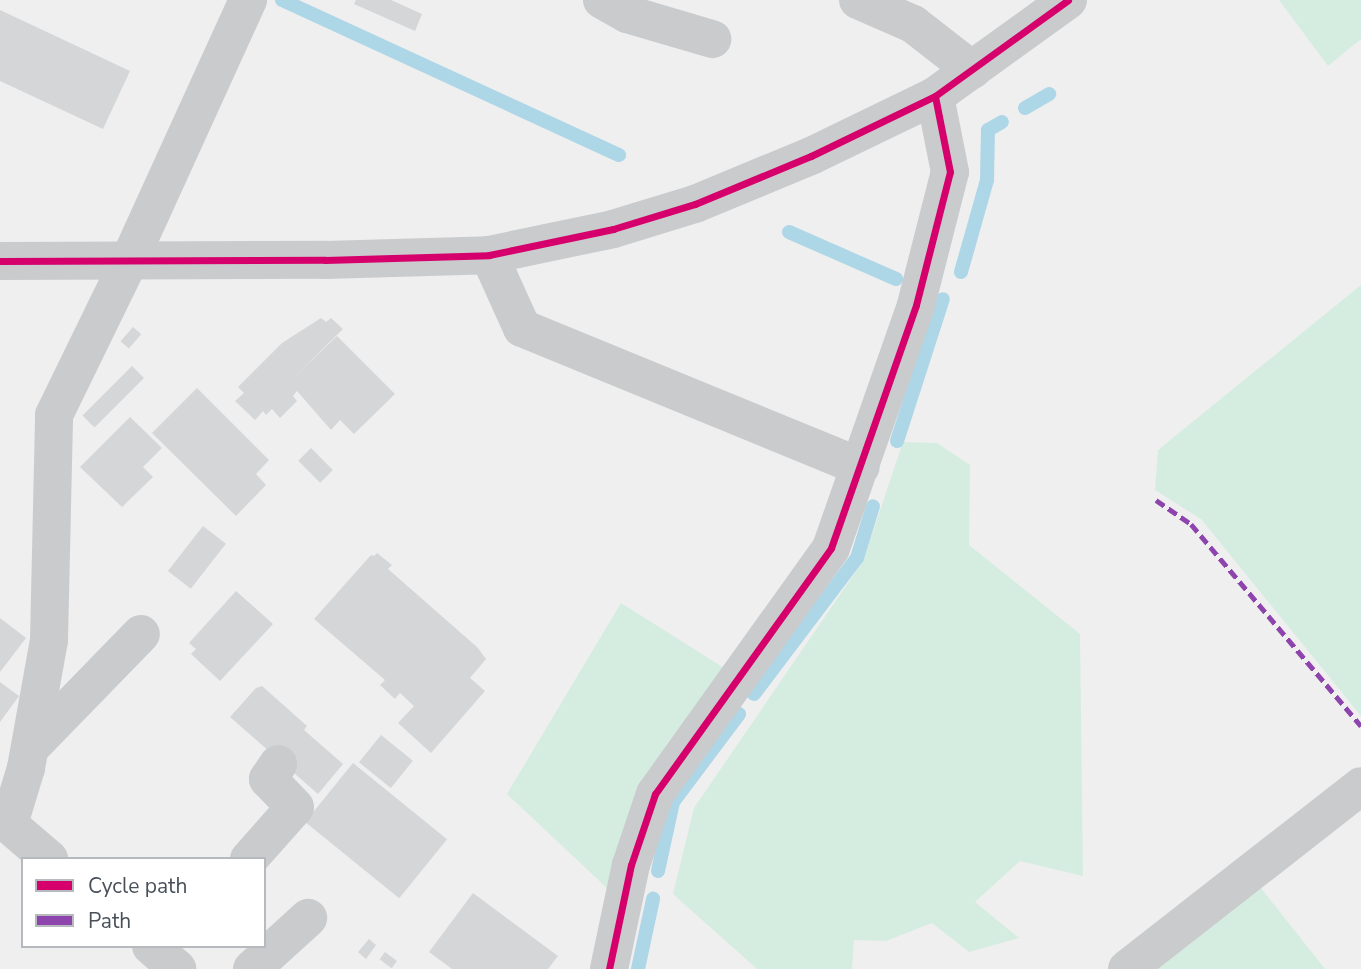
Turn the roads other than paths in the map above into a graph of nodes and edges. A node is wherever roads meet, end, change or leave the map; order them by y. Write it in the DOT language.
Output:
graph roads {
  1 [pos="248,0"];
  2 [pos="602,0"];
  3 [pos="858,0"];
  4 [pos="1068,0"];
  5 [pos="712,39"];
  6 [pos="972,70"];
  7 [pos="935,96"];
  8 [pos="489,255"];
  9 [pos="130,259"];
  10 [pos="0,261"];
  11 [pos="861,467"];
  12 [pos="141,634"];
  13 [pos="30,748"];
  14 [pos="278,764"];
  15 [pos="1361,786"];
  16 [pos="4,820"];
  17 [pos="48,857"];
  18 [pos="251,857"];
  19 [pos="308,918"];
  20 [pos="252,969"];
  21 [pos="609,969"];
  22 [pos="1127,969"];
  1 -- 9 [label="street"];
  2 -- 5 [label="street"];
  3 -- 6 [label="street"];
  4 -- 6 [label="street"];
  6 -- 7 [label="street"];
  7 -- 8 [label="street"];
  7 -- 11 [label="street"];
  8 -- 9 [label="street"];
  8 -- 11 [label="street"];
  9 -- 10 [label="street"];
  9 -- 13 [label="street"];
  11 -- 21 [label="street"];
  12 -- 13 [label="street"];
  13 -- 16 [label="street"];
  14 -- 18 [label="street"];
  15 -- 22 [label="street"];
  16 -- 17 [label="street"];
  19 -- 20 [label="street"];
}
